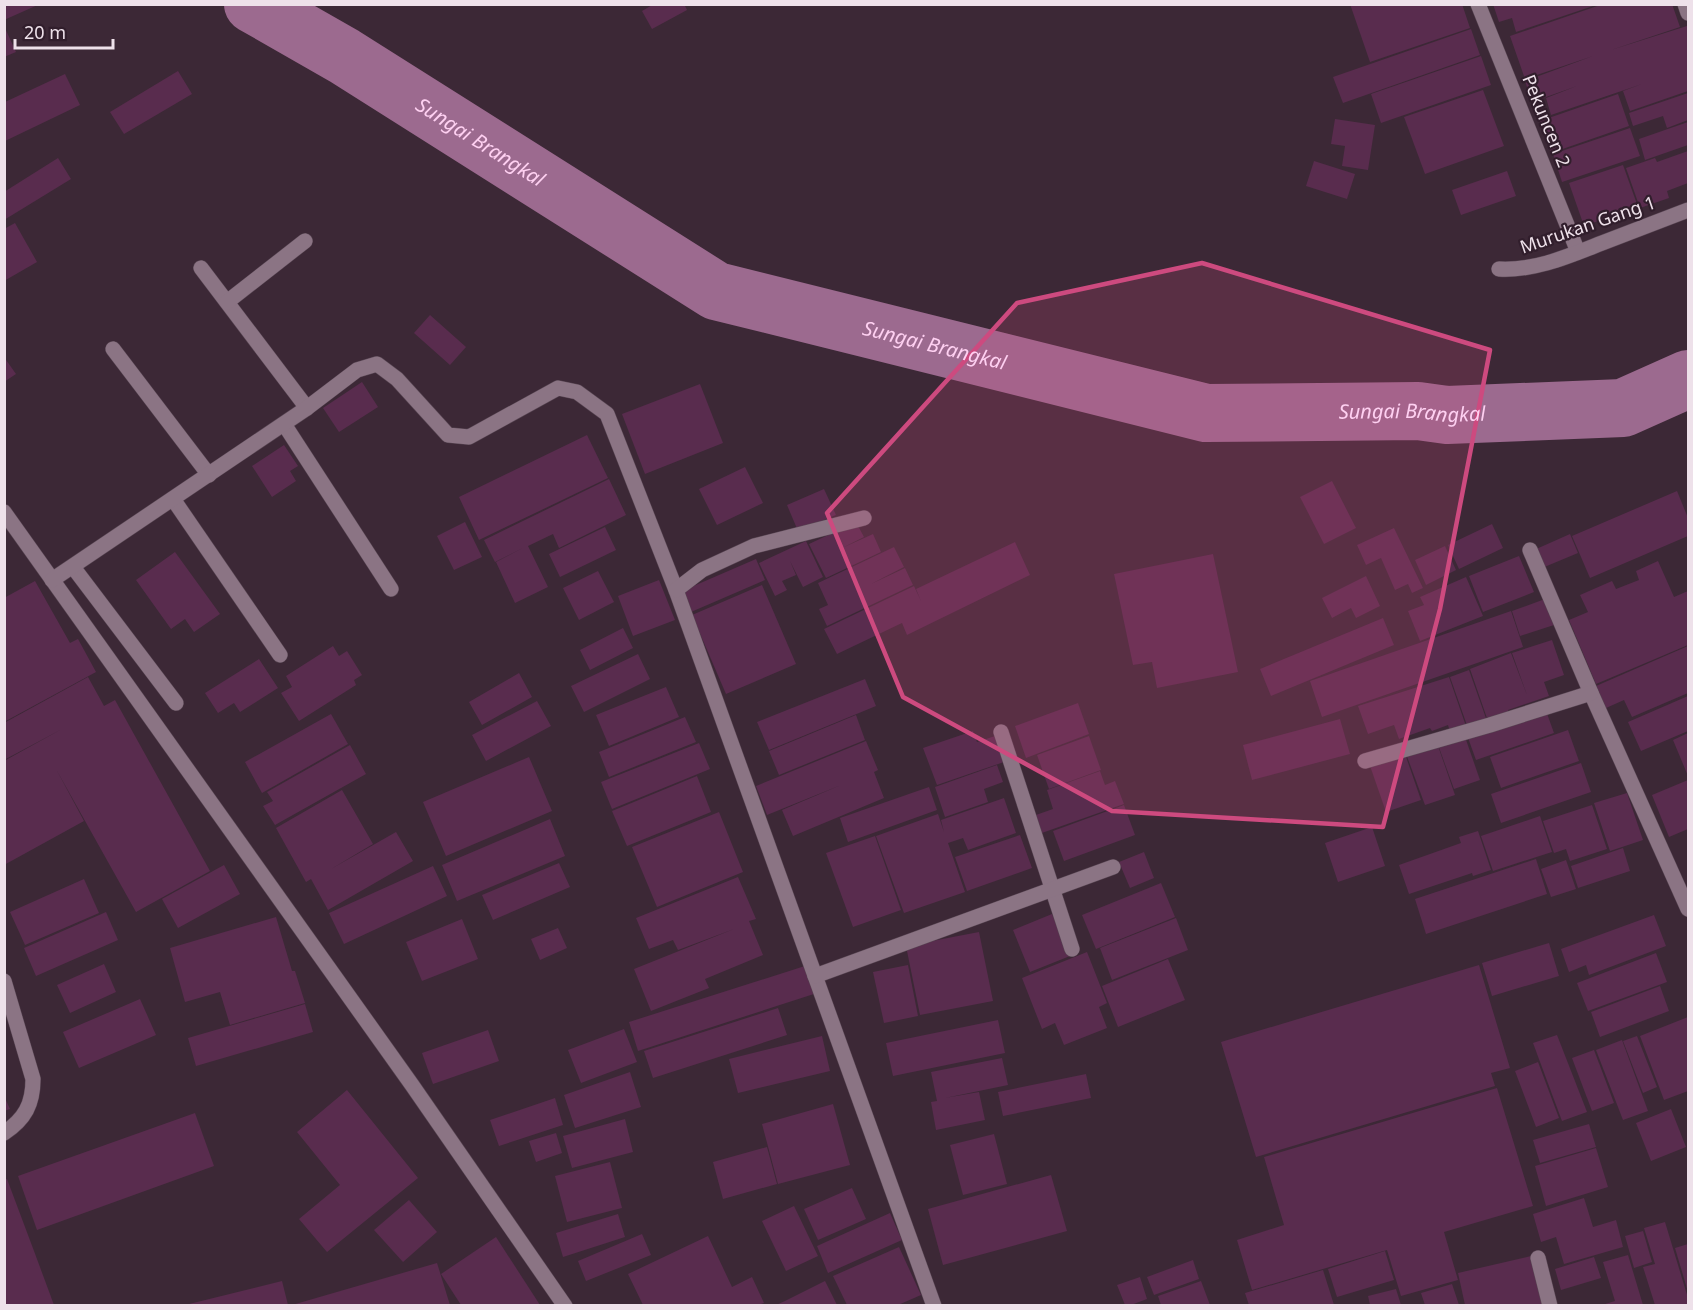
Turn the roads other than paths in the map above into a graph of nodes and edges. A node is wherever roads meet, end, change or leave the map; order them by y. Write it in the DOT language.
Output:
graph roads {
  1 [pos="1478,4"];
  2 [pos="1685,4"];
  3 [pos="1689,13"];
  4 [pos="1689,210"];
  5 [pos="305,241"];
  6 [pos="1578,252"];
  7 [pos="201,268"];
  8 [pos="1499,269"];
  9 [pos="227,302"];
  10 [pos="113,349"];
  11 [pos="307,408"];
  12 [pos="284,424"];
  13 [pos="209,475"];
  14 [pos="173,499"];
  15 [pos="4,512"];
  16 [pos="864,518"];
  17 [pos="1530,550"];
  18 [pos="73,567"];
  19 [pos="52,580"];
  20 [pos="391,589"];
  21 [pos="676,590"];
  22 [pos="280,655"];
  23 [pos="1591,693"];
  24 [pos="176,703"];
  25 [pos="1001,732"];
  26 [pos="1365,761"];
  27 [pos="1113,867"];
  28 [pos="1053,890"];
  29 [pos="1689,909"];
  30 [pos="1072,949"];
  31 [pos="815,976"];
  32 [pos="4,981"];
  33 [pos="4,1133"];
  34 [pos="1538,1258"];
  35 [pos="565,1305"];
  36 [pos="934,1305"];
  37 [pos="1550,1305"];
  1 -- 6 [label="street, Pekuncen 2"];
  2 -- 3 [label="street"];
  4 -- 6 [label="street, Murukan Gang 1"];
  5 -- 9 [label="street"];
  6 -- 8 [label="street, Murukan Gang 1"];
  7 -- 9 [label="street"];
  9 -- 11 [label="street"];
  10 -- 13 [label="street"];
  11 -- 12 [label="street"];
  11 -- 21 [label="street"];
  12 -- 13 [label="street"];
  12 -- 20 [label="street"];
  13 -- 14 [label="street"];
  14 -- 18 [label="street"];
  14 -- 22 [label="street"];
  15 -- 19 [label="street"];
  16 -- 21 [label="street"];
  17 -- 23 [label="street"];
  18 -- 19 [label="street"];
  18 -- 24 [label="street"];
  19 -- 35 [label="street"];
  21 -- 31 [label="street"];
  23 -- 26 [label="street"];
  23 -- 29 [label="street"];
  25 -- 28 [label="street"];
  27 -- 28 [label="street"];
  28 -- 30 [label="street"];
  28 -- 31 [label="street"];
  31 -- 36 [label="street"];
  32 -- 33 [label="street"];
  34 -- 37 [label="street"];
}
